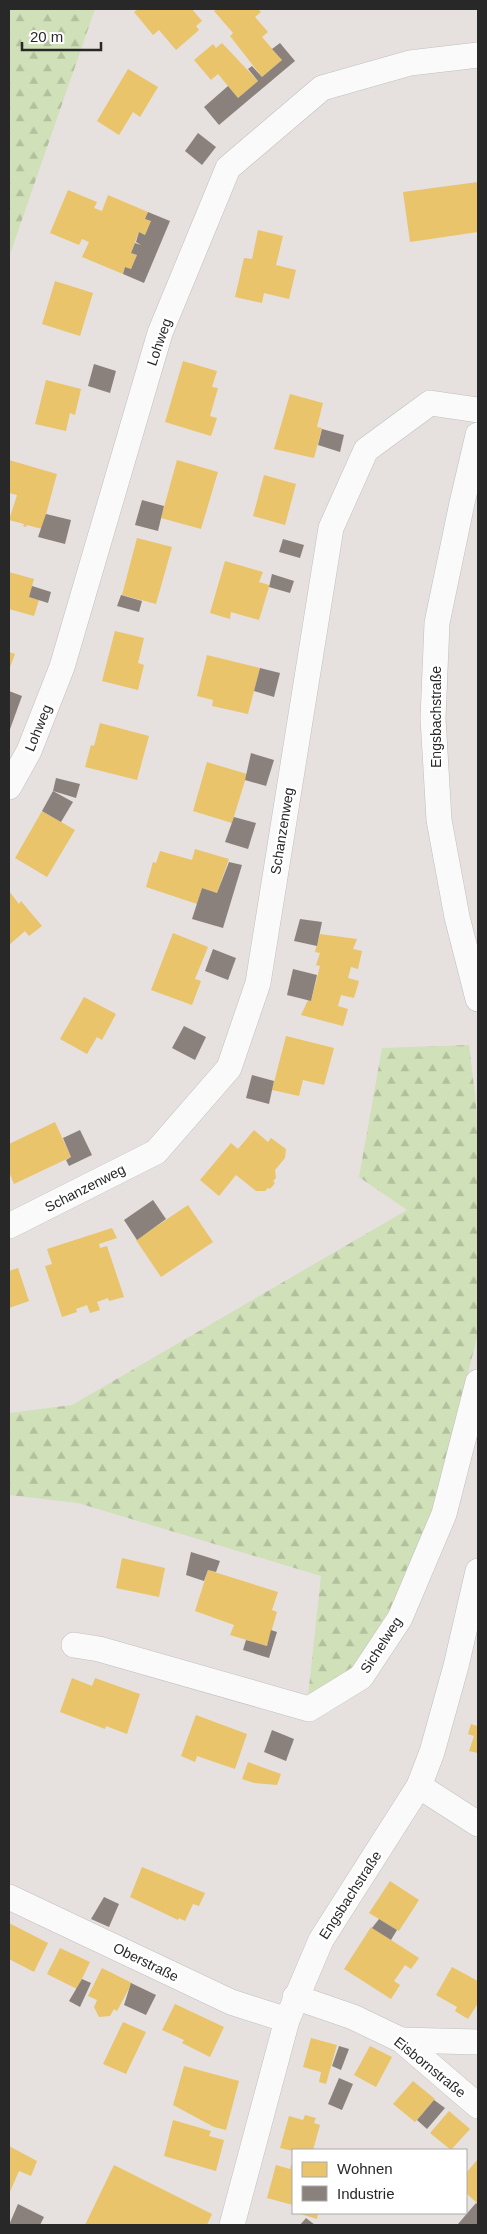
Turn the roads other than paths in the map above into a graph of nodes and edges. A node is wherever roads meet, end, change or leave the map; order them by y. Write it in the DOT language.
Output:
graph roads {
  1 [pos="478,55"];
  2 [pos="478,410"];
  3 [pos="478,435"];
  4 [pos="9,787"];
  5 [pos="468,915"];
  6 [pos="478,999"];
  7 [pos="9,1226"];
  8 [pos="478,1382"];
  9 [pos="478,1571"];
  10 [pos="74,1644"];
  11 [pos="419,1786"];
  12 [pos="478,1824"];
  13 [pos="9,1897"];
  14 [pos="296,1998"];
  15 [pos="287,2020"];
  16 [pos="401,2040"];
  17 [pos="478,2042"];
  18 [pos="478,2106"];
  19 [pos="232,2225"];
  1 -- 4 [label="street, Lohweg"];
  2 -- 7 [label="street, Schanzenweg"];
  3 -- 5 [label="street, Engsbachstraße"];
  5 -- 6 [label="street, Engsbachstraße"];
  8 -- 10 [label="street, Sichelweg"];
  9 -- 11 [label="street, Engsbachstraße"];
  11 -- 12 [label="street"];
  11 -- 14 [label="street, Engsbachstraße"];
  13 -- 15 [label="street, Oberstraße"];
  14 -- 15 [label="street, Engsbachstraße"];
  14 -- 16 [label="street, Eisbornstraße"];
  15 -- 19 [label="street, Engsbachstraße"];
  16 -- 17 [label="street"];
  16 -- 18 [label="street, Eisbornstraße"];
}
